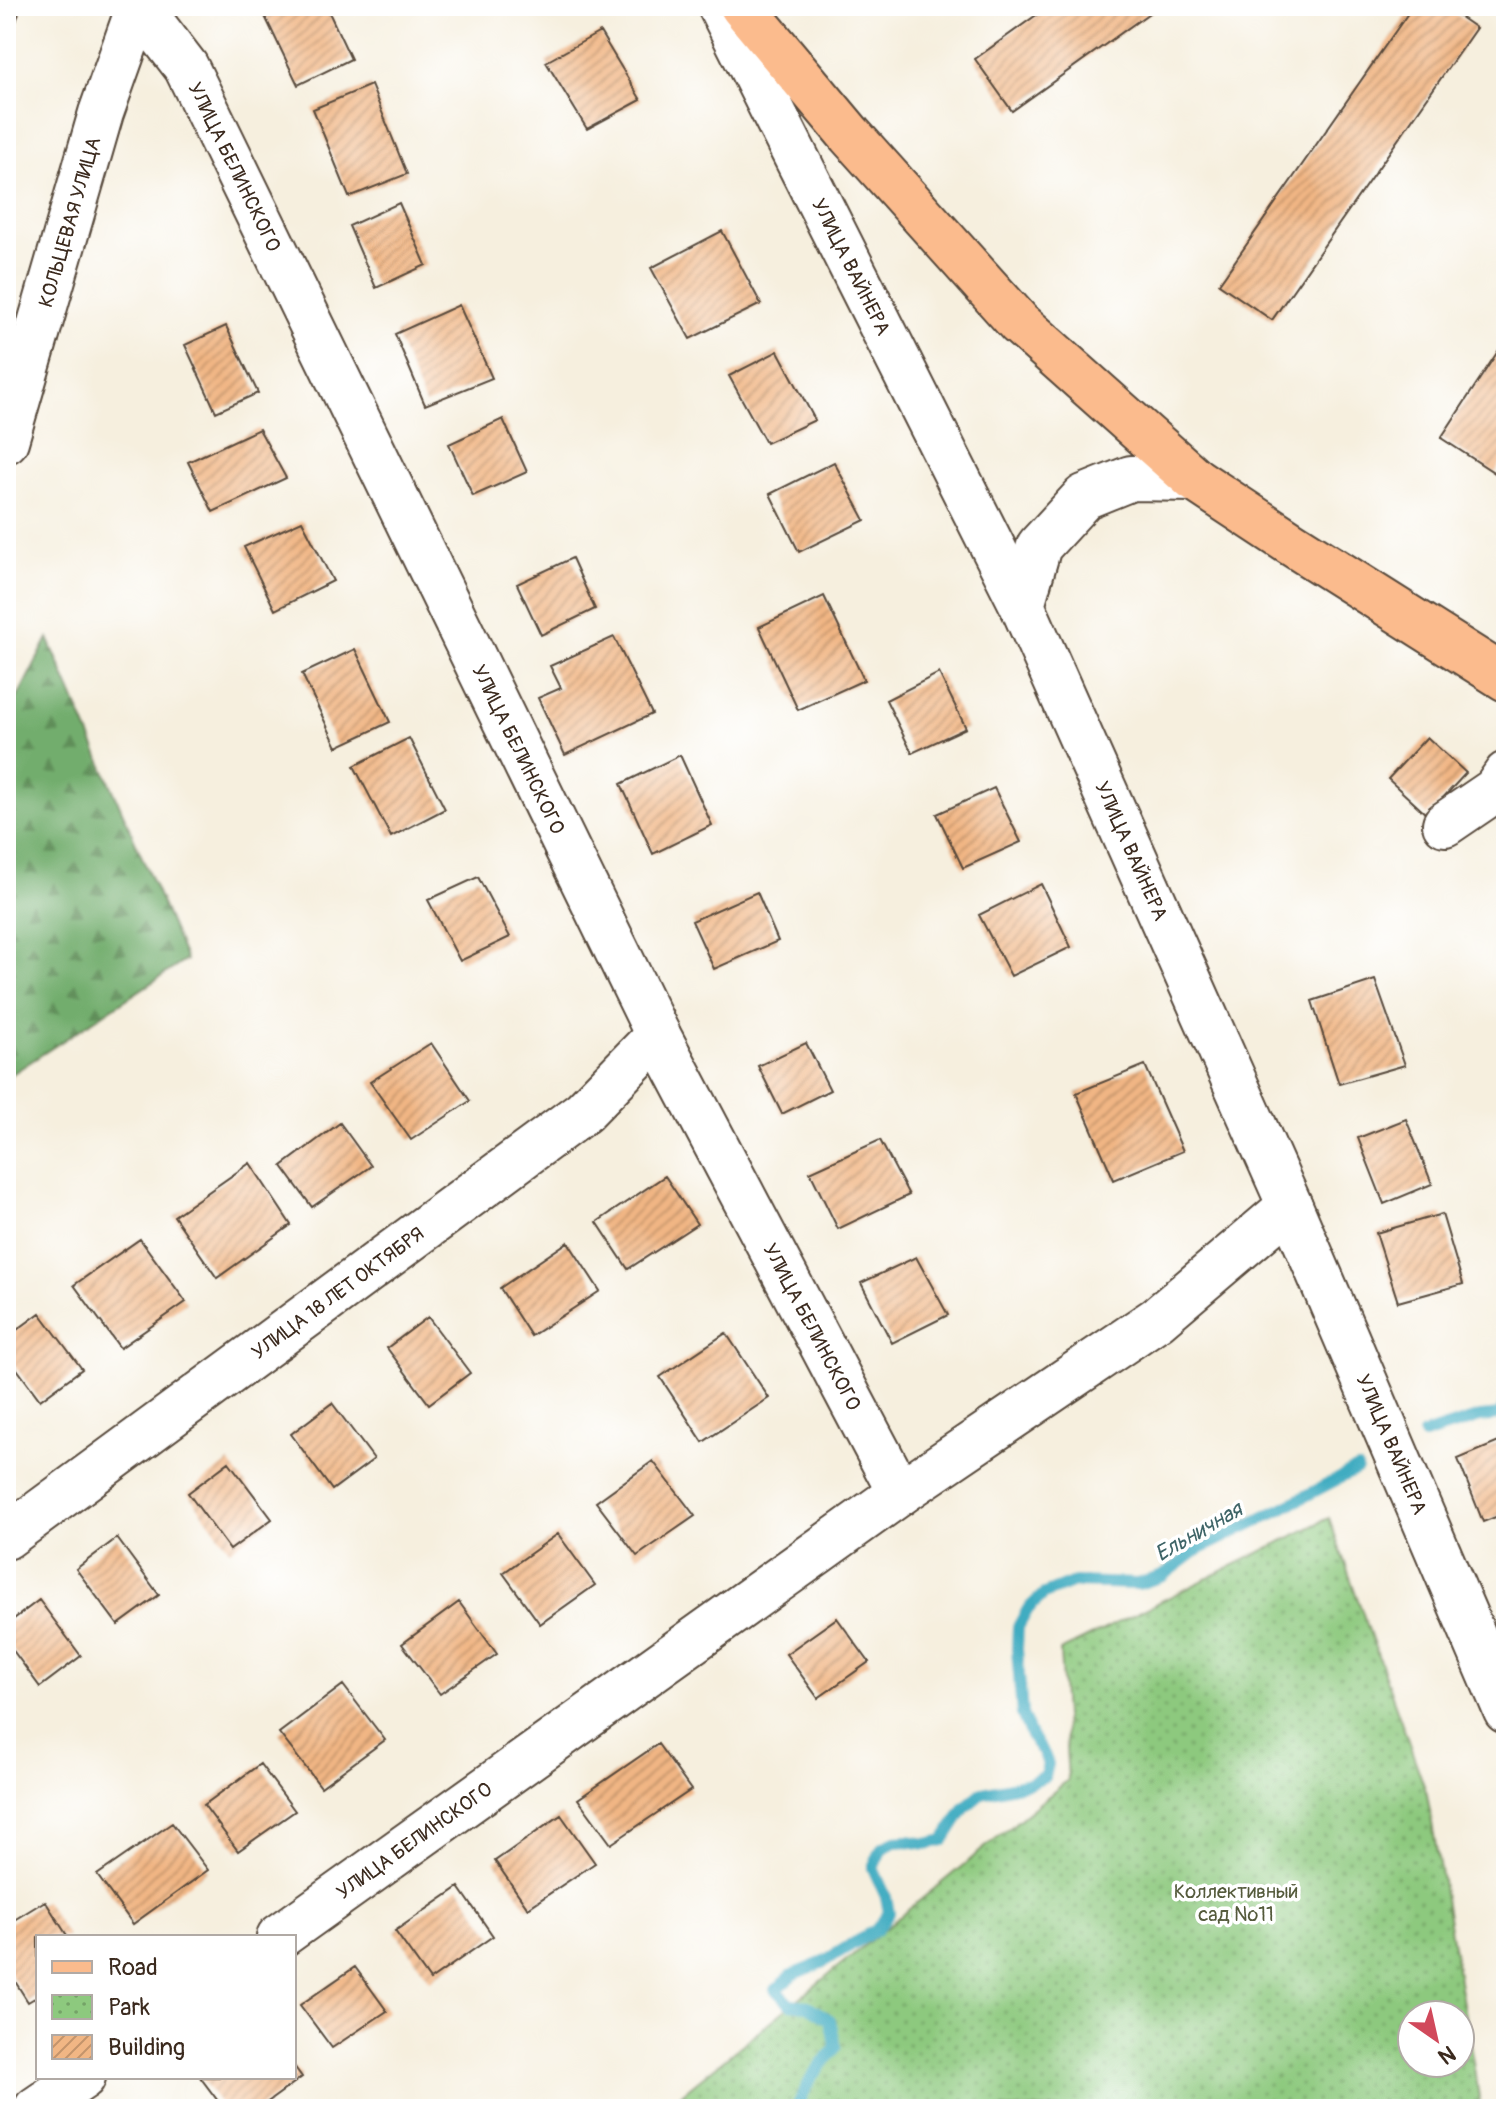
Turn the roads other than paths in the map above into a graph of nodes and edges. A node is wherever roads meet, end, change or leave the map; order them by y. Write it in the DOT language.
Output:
graph roads {
  1 [pos="139,6"];
  2 [pos="720,6"];
  3 [pos="742,6"];
  4 [pos="22,329"];
  5 [pos="6,441"];
  6 [pos="1194,479"];
  7 [pos="1022,605"];
  8 [pos="1506,679"];
  9 [pos="1506,774"];
  10 [pos="1445,824"];
  11 [pos="658,1035"];
  12 [pos="1290,1206"];
  13 [pos="900,1493"];
  14 [pos="6,1537"];
  15 [pos="1506,1711"];
  16 [pos="282,1935"];
  17 [pos="80,2079"];
  18 [pos="36,2109"];
  1 -- 4 [label="street, КОЛЬЦЕВАЯ УЛИЦА"];
  1 -- 11 [label="street, УЛИЦА БЕЛИНСКОГО"];
  2 -- 7 [label="street, УЛИЦА ВАЙНЕРА"];
  3 -- 6 [label="main road"];
  4 -- 5 [label="street, КОЛЬЦЕВАЯ УЛИЦА"];
  6 -- 7 [label="street"];
  6 -- 8 [label="main road"];
  7 -- 12 [label="street, УЛИЦА ВАЙНЕРА"];
  9 -- 10 [label="street"];
  11 -- 13 [label="street, УЛИЦА БЕЛИНСКОГО"];
  11 -- 14 [label="street, УЛИЦА 18 ЛЕТ ОКТЯБРЯ"];
  12 -- 13 [label="street, УЛИЦА БЕЛИНСКОГО"];
  12 -- 15 [label="street, УЛИЦА ВАЙНЕРА"];
  13 -- 16 [label="street, УЛИЦА БЕЛИНСКОГО"];
  17 -- 18 [label="street"];
}
